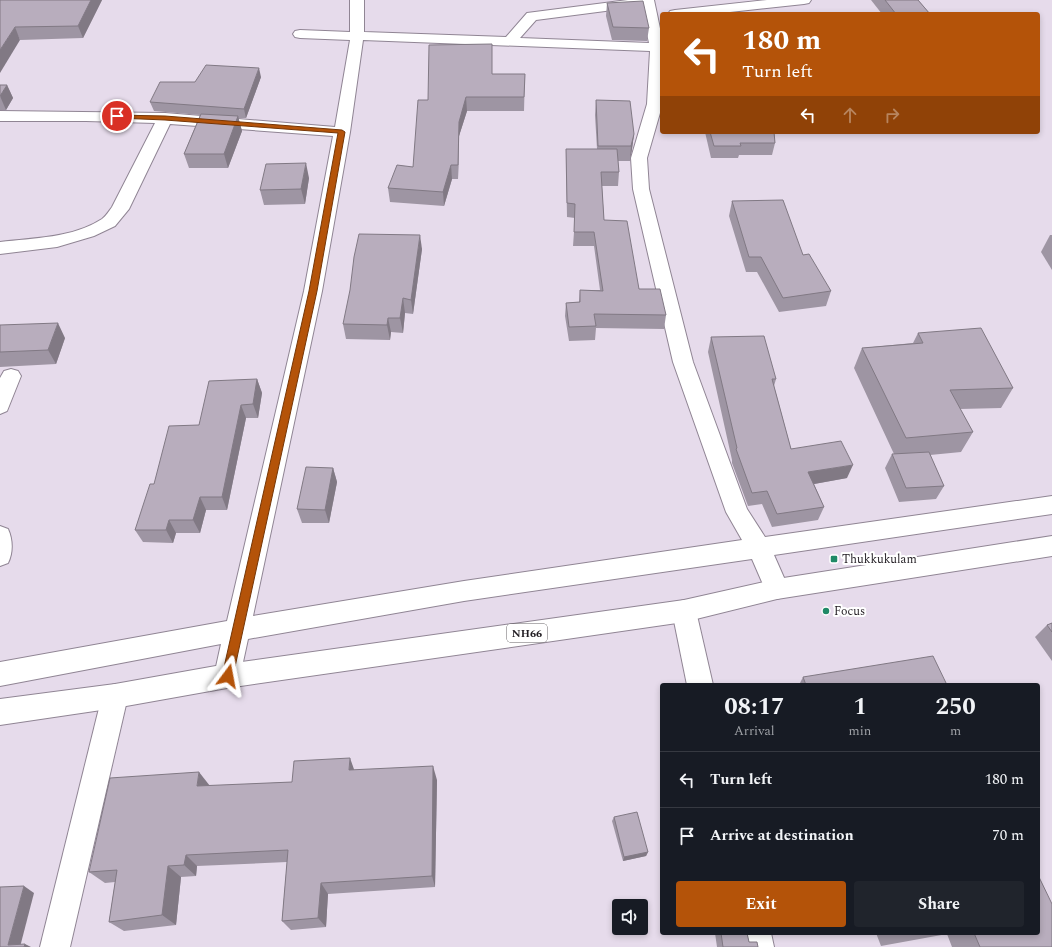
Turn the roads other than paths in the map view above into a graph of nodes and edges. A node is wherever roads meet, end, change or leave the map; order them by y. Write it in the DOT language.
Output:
graph roads {
  1 [pos="357,0"];
  2 [pos="804,0"];
  3 [pos="651,9"];
  4 [pos="693,12"];
  5 [pos="300,34"];
  6 [pos="357,37"];
  7 [pos="509,42"];
  8 [pos="657,47"];
  9 [pos="0,116"];
  10 [pos="165,118"];
  11 [pos="342,132"];
  12 [pos="0,248"];
  13 [pos="11,376"];
  14 [pos="0,406"];
  15 [pos="1052,505"];
  16 [pos="0,536"];
  17 [pos="1052,546"];
  18 [pos="759,548"];
  19 [pos="0,556"];
  20 [pos="777,589"];
  21 [pos="684,611"];
  22 [pos="238,630"];
  23 [pos="0,674"];
  24 [pos="228,676"];
  25 [pos="700,683"];
  26 [pos="116,696"];
  27 [pos="0,712"];
  28 [pos="756,935"];
  29 [pos="55,947"];
  30 [pos="759,947"];
  1 -- 6 [label="main road"];
  2 -- 4 [label="main road"];
  3 -- 7 [label="main road"];
  3 -- 8 [label="main road"];
  5 -- 6 [label="main road"];
  6 -- 7 [label="main road"];
  6 -- 11 [label="main road"];
  7 -- 8 [label="main road"];
  8 -- 18 [label="main road"];
  9 -- 10 [label="main road"];
  10 -- 11 [label="main road"];
  10 -- 12 [label="main road"];
  11 -- 22 [label="main road"];
  13 -- 14 [label="main road"];
  15 -- 18 [label="main road"];
  16 -- 19 [label="main road"];
  17 -- 20 [label="main road, NH66"];
  18 -- 20 [label="main road"];
  18 -- 22 [label="main road"];
  20 -- 21 [label="main road, NH66"];
  21 -- 24 [label="main road, NH66"];
  21 -- 25 [label="main road"];
  22 -- 23 [label="main road"];
  22 -- 24 [label="main road"];
  24 -- 26 [label="main road, NH66"];
  26 -- 27 [label="main road, NH66"];
  26 -- 29 [label="main road"];
  28 -- 30 [label="main road"];
}
